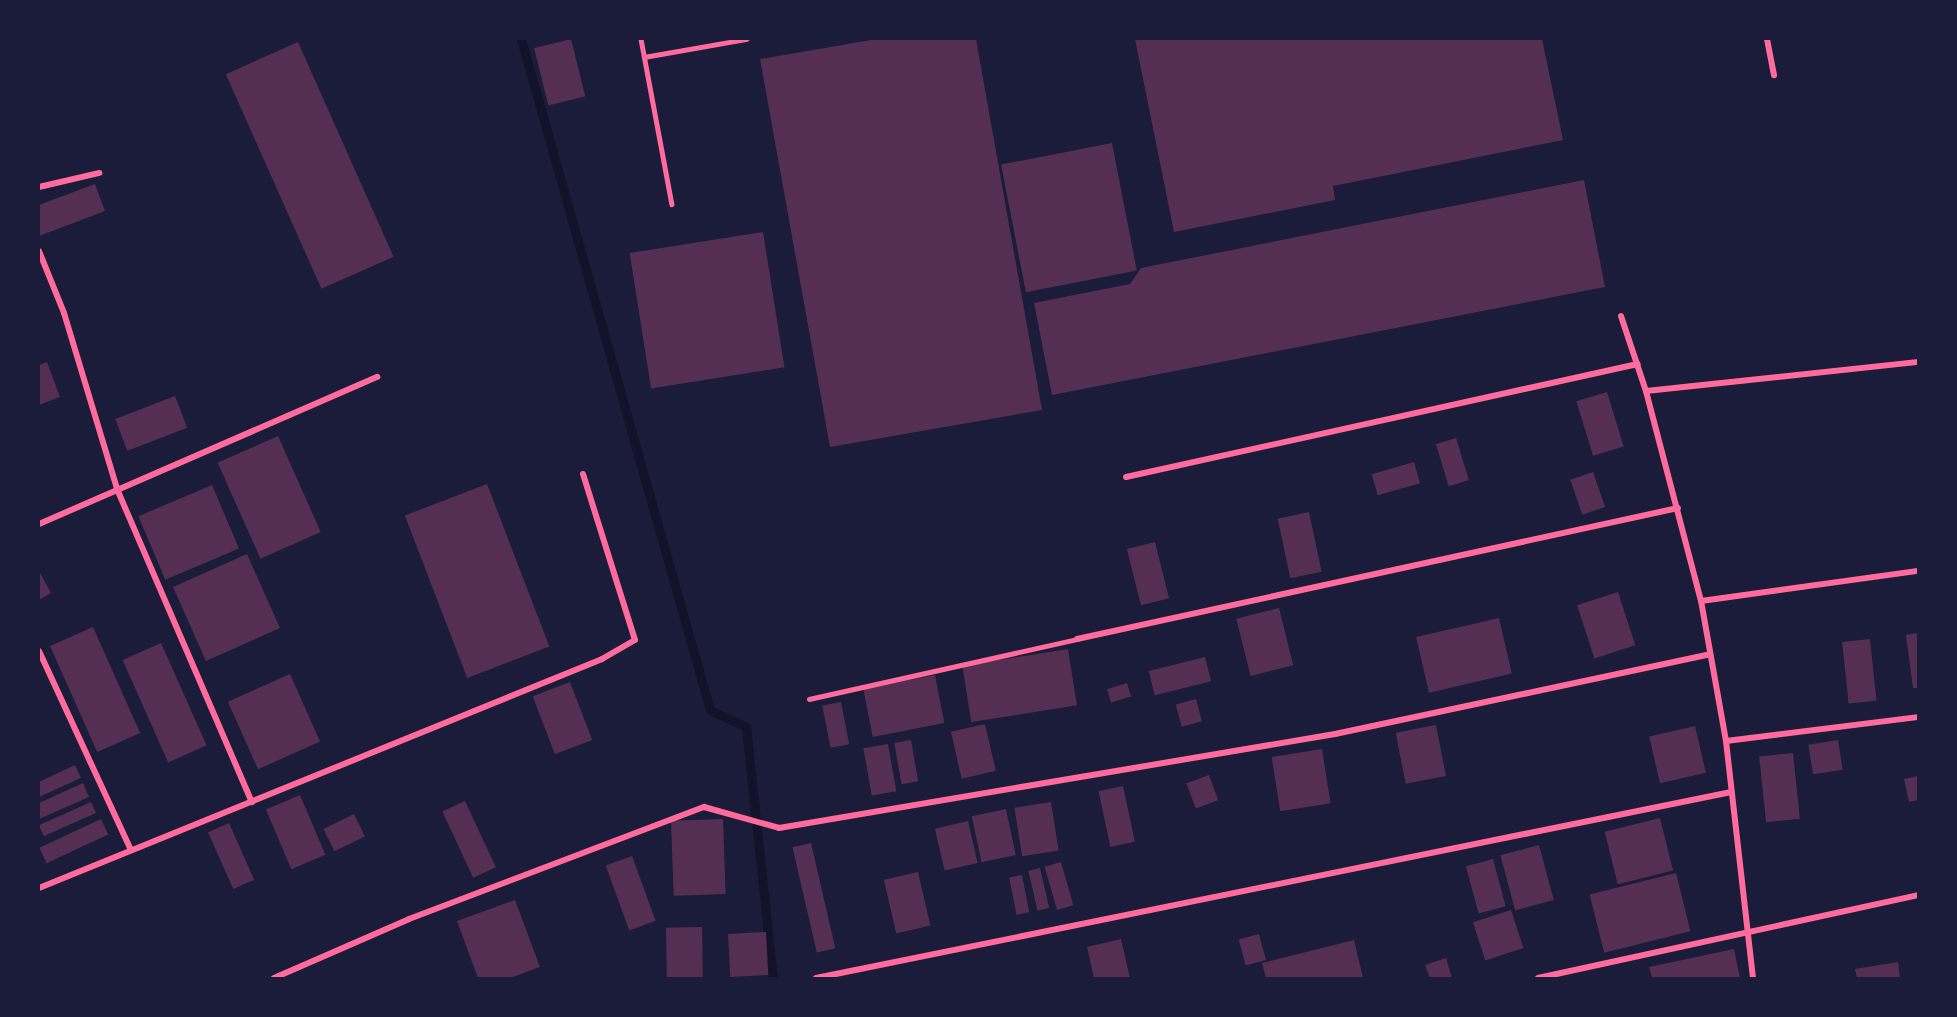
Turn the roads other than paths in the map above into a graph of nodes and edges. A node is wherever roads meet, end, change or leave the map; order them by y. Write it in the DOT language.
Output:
graph roads {
  1 [pos="640,39"];
  2 [pos="746,39"];
  3 [pos="1767,39"];
  4 [pos="644,57"];
  5 [pos="1774,75"];
  6 [pos="99,172"];
  7 [pos="39,187"];
  8 [pos="672,204"];
  9 [pos="39,251"];
  10 [pos="1621,316"];
  11 [pos="1918,362"];
  12 [pos="1638,364"];
  13 [pos="377,377"];
  14 [pos="1646,391"];
  15 [pos="583,474"];
  16 [pos="1126,477"];
  17 [pos="117,489"];
  18 [pos="1678,508"];
  19 [pos="39,524"];
  20 [pos="1918,571"];
  21 [pos="1701,601"];
  22 [pos="1077,639"];
  23 [pos="39,651"];
  24 [pos="1708,655"];
  25 [pos="809,699"];
  26 [pos="1918,717"];
  27 [pos="1726,741"];
  28 [pos="1731,792"];
  29 [pos="252,802"];
  30 [pos="131,850"];
  31 [pos="39,888"];
  32 [pos="1918,895"];
  33 [pos="1748,931"];
  34 [pos="274,978"];
  35 [pos="821,978"];
  36 [pos="1538,978"];
  37 [pos="1753,978"];
  1 -- 4 [label="lane"];
  2 -- 4 [label="lane"];
  3 -- 5 [label="street"];
  4 -- 8 [label="lane"];
  6 -- 7 [label="street"];
  9 -- 17 [label="street"];
  10 -- 12 [label="street"];
  11 -- 14 [label="street"];
  12 -- 14 [label="street"];
  12 -- 16 [label="street"];
  13 -- 17 [label="street"];
  14 -- 18 [label="street"];
  15 -- 29 [label="street"];
  17 -- 19 [label="street"];
  17 -- 29 [label="street"];
  18 -- 21 [label="street"];
  18 -- 22 [label="street"];
  20 -- 21 [label="street"];
  21 -- 24 [label="street"];
  22 -- 25 [label="lane"];
  23 -- 30 [label="street"];
  24 -- 27 [label="street"];
  24 -- 34 [label="street"];
  26 -- 27 [label="street"];
  27 -- 28 [label="street"];
  28 -- 33 [label="street"];
  28 -- 35 [label="street"];
  29 -- 30 [label="street"];
  30 -- 31 [label="street"];
  32 -- 33 [label="street"];
  33 -- 36 [label="street"];
  33 -- 37 [label="street"];
}
